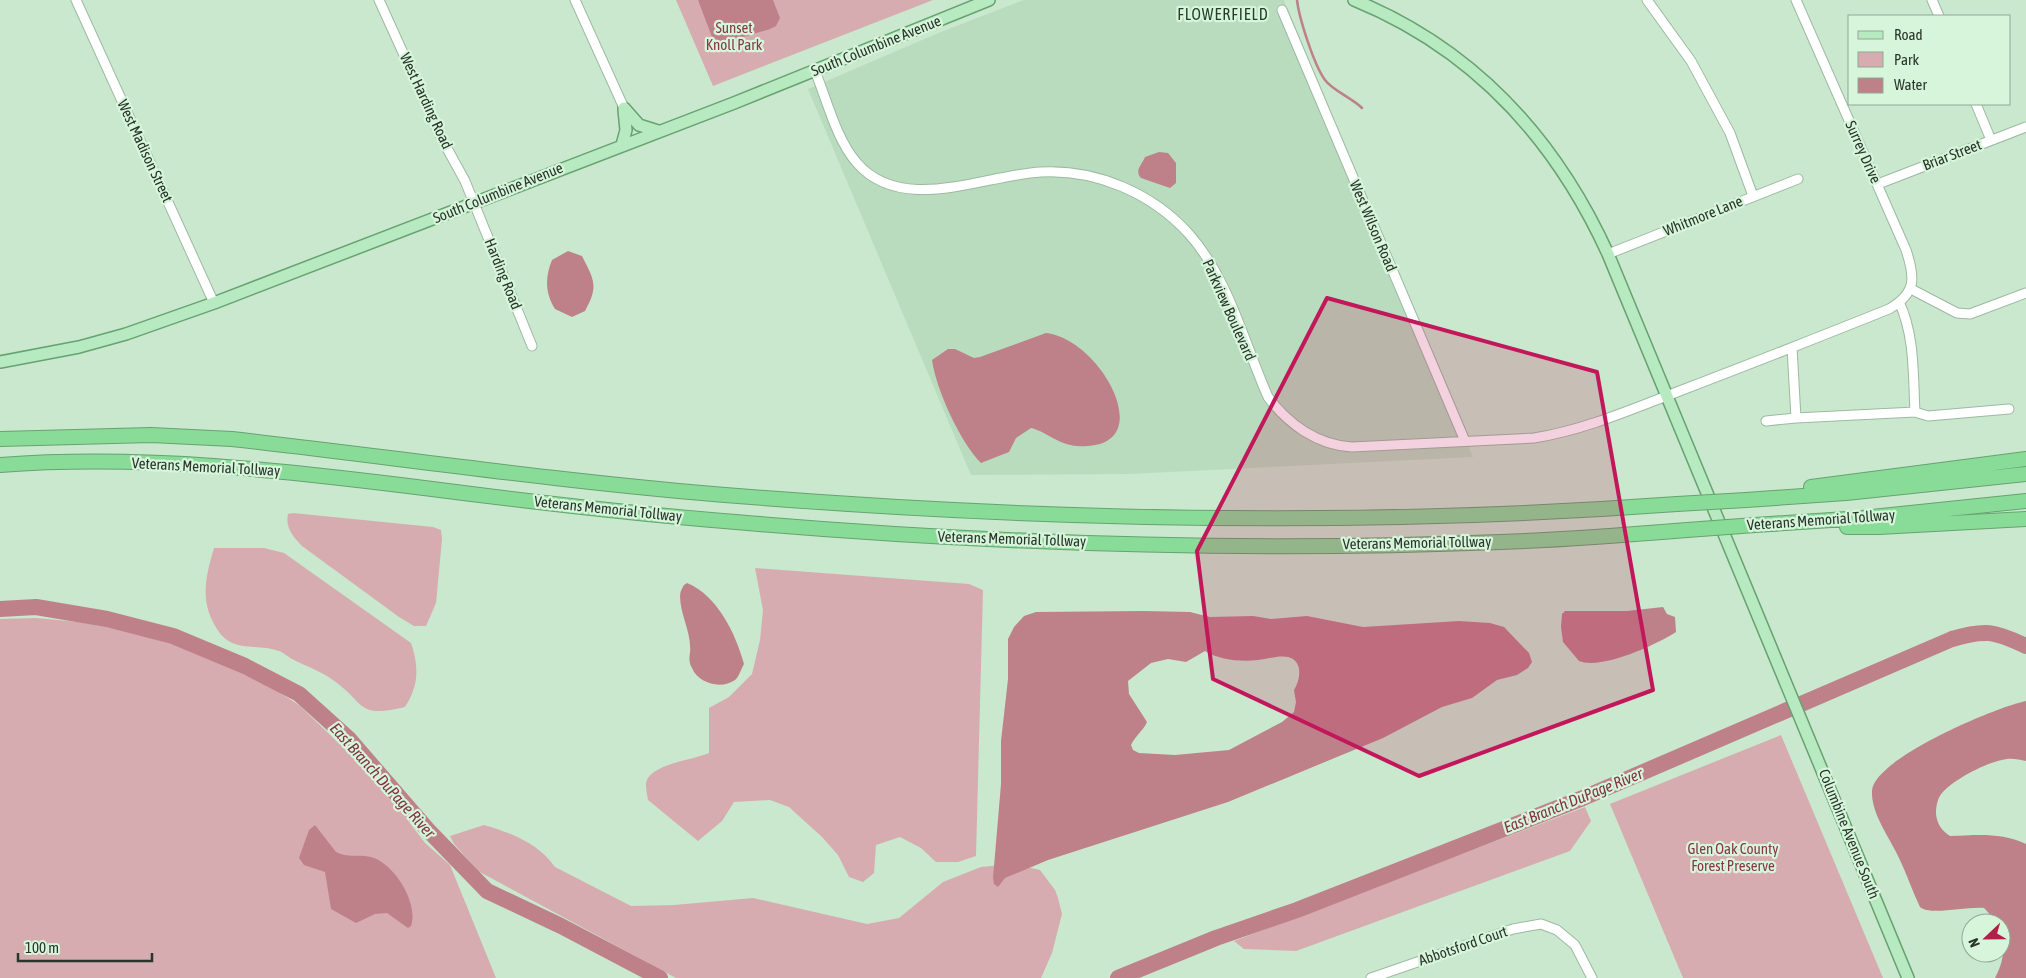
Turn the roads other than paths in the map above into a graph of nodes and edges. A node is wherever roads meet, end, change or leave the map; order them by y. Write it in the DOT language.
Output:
graph roads {
  1 [pos="76,0"];
  2 [pos="378,0"];
  3 [pos="575,0"];
  4 [pos="989,0"];
  5 [pos="1354,0"];
  6 [pos="1647,0"];
  7 [pos="1796,0"];
  8 [pos="1932,0"];
  9 [pos="1282,10"];
  10 [pos="1939,15"];
  11 [pos="815,71"];
  12 [pos="1976,105"];
  13 [pos="624,108"];
  14 [pos="2026,127"];
  15 [pos="659,131"];
  16 [pos="1991,140"];
  17 [pos="622,145"];
  18 [pos="1798,179"];
  19 [pos="1878,184"];
  20 [pos="1753,196"];
  21 [pos="474,202"];
  22 [pos="1608,254"];
  23 [pos="1911,289"];
  24 [pos="2026,293"];
  25 [pos="1899,302"];
  26 [pos="214,303"];
  27 [pos="532,346"];
  28 [pos="1792,348"];
  29 [pos="0,362"];
  30 [pos="1665,396"];
  31 [pos="2010,409"];
  32 [pos="1915,412"];
  33 [pos="1796,418"];
  34 [pos="1766,421"];
  35 [pos="0,439"];
  36 [pos="1465,441"];
  37 [pos="2026,458"];
  38 [pos="0,466"];
  39 [pos="2026,474"];
  40 [pos="1751,499"];
  41 [pos="2026,500"];
  42 [pos="2026,519"];
  43 [pos="1794,522"];
  44 [pos="1371,978"];
  45 [pos="1592,978"];
  46 [pos="1908,978"];
  1 -- 26 [label="street, West Madison Street"];
  2 -- 21 [label="street, West Harding Road"];
  3 -- 13 [label="street"];
  4 -- 11 [label="main road, South Columbine Avenue"];
  5 -- 22 [label="main road"];
  6 -- 20 [label="street"];
  7 -- 19 [label="street, Surrey Drive"];
  8 -- 10 [label="street"];
  9 -- 36 [label="street, West Wilson Road"];
  11 -- 15 [label="main road, South Columbine Avenue"];
  11 -- 36 [label="street, Parkview Boulevard"];
  12 -- 16 [label="street"];
  13 -- 15 [label="main road"];
  13 -- 17 [label="main road"];
  14 -- 16 [label="street, Briar Street"];
  15 -- 17 [label="main road, South Columbine Avenue"];
  16 -- 19 [label="street, Briar Street"];
  17 -- 21 [label="main road, South Columbine Avenue"];
  18 -- 20 [label="street, Whitmore Lane"];
  19 -- 23 [label="street, Surrey Drive"];
  20 -- 22 [label="street, Whitmore Lane"];
  21 -- 26 [label="main road, South Columbine Avenue"];
  21 -- 27 [label="street, Harding Road"];
  22 -- 30 [label="main road, Columbine Avenue South"];
  23 -- 24 [label="street"];
  23 -- 25 [label="street"];
  25 -- 28 [label="street"];
  25 -- 32 [label="street"];
  26 -- 29 [label="main road, South Columbine Avenue"];
  28 -- 30 [label="street"];
  28 -- 33 [label="street"];
  30 -- 36 [label="street, Parkview Boulevard"];
  30 -- 46 [label="main road, Columbine Avenue South"];
  31 -- 32 [label="street"];
  32 -- 33 [label="street"];
  33 -- 34 [label="street"];
  35 -- 40 [label="highway, Veterans Memorial Tollway, bridge"];
  37 -- 40 [label="highway"];
  38 -- 43 [label="highway, Veterans Memorial Tollway, bridge"];
  39 -- 40 [label="highway, Veterans Memorial Tollway"];
  41 -- 43 [label="highway, Veterans Memorial Tollway"];
  42 -- 43 [label="highway"];
  44 -- 45 [label="street, Abbotsford Court"];
}
